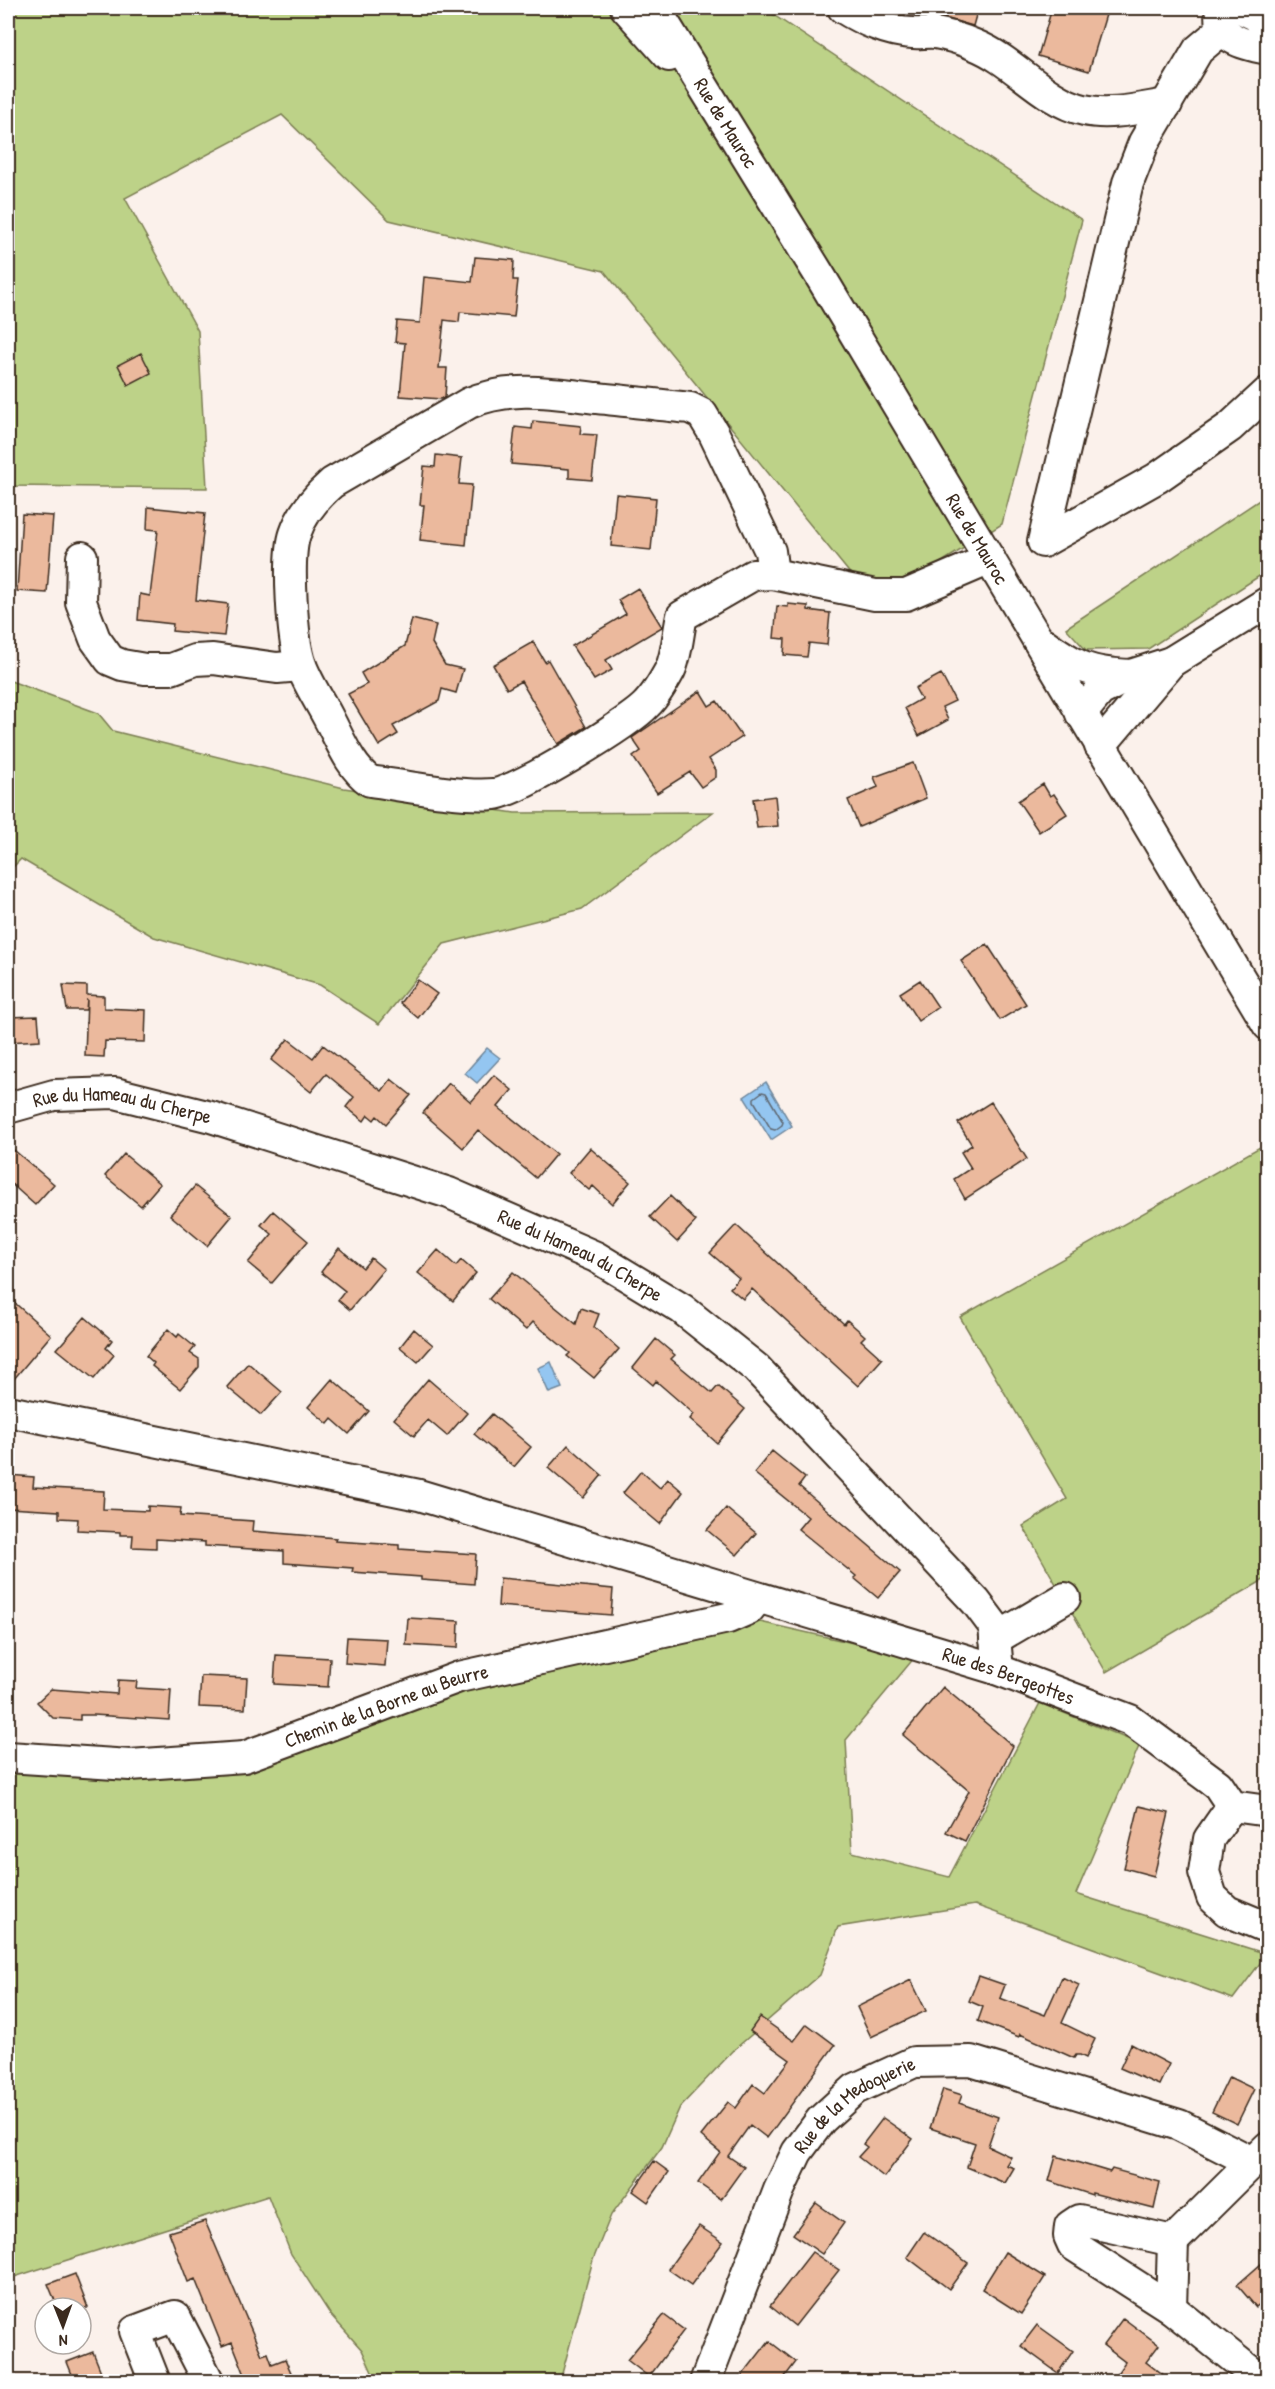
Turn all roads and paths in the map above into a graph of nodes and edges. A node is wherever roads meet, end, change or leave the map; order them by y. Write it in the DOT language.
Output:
graph roads {
  1 [pos="626,8"];
  2 [pos="655,8"];
  3 [pos="843,8"];
  4 [pos="1226,12"];
  5 [pos="1267,31"];
  6 [pos="1268,49"];
  7 [pos="684,55"];
  8 [pos="1167,104"];
  9 [pos="1268,392"];
  10 [pos="82,557"];
  11 [pos="990,559"];
  12 [pos="772,573"];
  13 [pos="1268,602"];
  14 [pos="1037,639"];
  15 [pos="1171,662"];
  16 [pos="301,666"];
  17 [pos="1131,675"];
  18 [pos="1081,714"];
  19 [pos="1100,746"];
  20 [pos="1268,1025"];
  21 [pos="8,1108"];
  22 [pos="8,1411"];
  23 [pos="758,1598"];
  24 [pos="1065,1599"];
  25 [pos="995,1639"];
  26 [pos="996,1670"];
  27 [pos="8,1757"];
  28 [pos="1232,1806"];
  29 [pos="1268,1811"];
  30 [pos="1268,1928"];
  31 [pos="1260,2155"];
  32 [pos="1173,2241"];
  33 [pos="1171,2308"];
  34 [pos="1258,2374"];
  35 [pos="155,2382"];
  36 [pos="209,2382"];
  37 [pos="705,2382"];
  1 -- 7 [label="street"];
  2 -- 7 [label="street, Rue de Mauroc"];
  3 -- 8 [label="street"];
  4 -- 5 [label="street"];
  4 -- 6 [label="street"];
  4 -- 8 [label="street"];
  7 -- 11 [label="street, Rue de Mauroc"];
  8 -- 9 [label="street"];
  10 -- 16 [label="street"];
  11 -- 12 [label="street"];
  11 -- 14 [label="street, Rue de Mauroc"];
  12 -- 16 [label="street"];
  12 -- 16 [label="street"];
  13 -- 15 [label="street"];
  14 -- 17 [label="street"];
  14 -- 18 [label="street, Rue de Mauroc"];
  15 -- 17 [label="street"];
  15 -- 19 [label="street"];
  17 -- 18 [label="street"];
  18 -- 19 [label="street, Rue de Mauroc"];
  19 -- 20 [label="street, Rue de Mauroc"];
  21 -- 25 [label="street, Rue du Hameau du Cherpe"];
  22 -- 23 [label="street"];
  23 -- 26 [label="street, Rue des Bergeottes"];
  23 -- 27 [label="street, Chemin de la Borne au Beurre"];
  24 -- 25 [label="street"];
  25 -- 26 [label="street, Rue du Hameau du Cherpe"];
  26 -- 28 [label="street, Rue des Bergeottes"];
  28 -- 29 [label="street"];
  28 -- 30 [label="street"];
  31 -- 32 [label="street"];
  31 -- 37 [label="street, Rue de la Medoquerie"];
  32 -- 33 [label="street"];
  32 -- 33 [label="street"];
  33 -- 34 [label="street"];
  35 -- 36 [label="street"];
}
